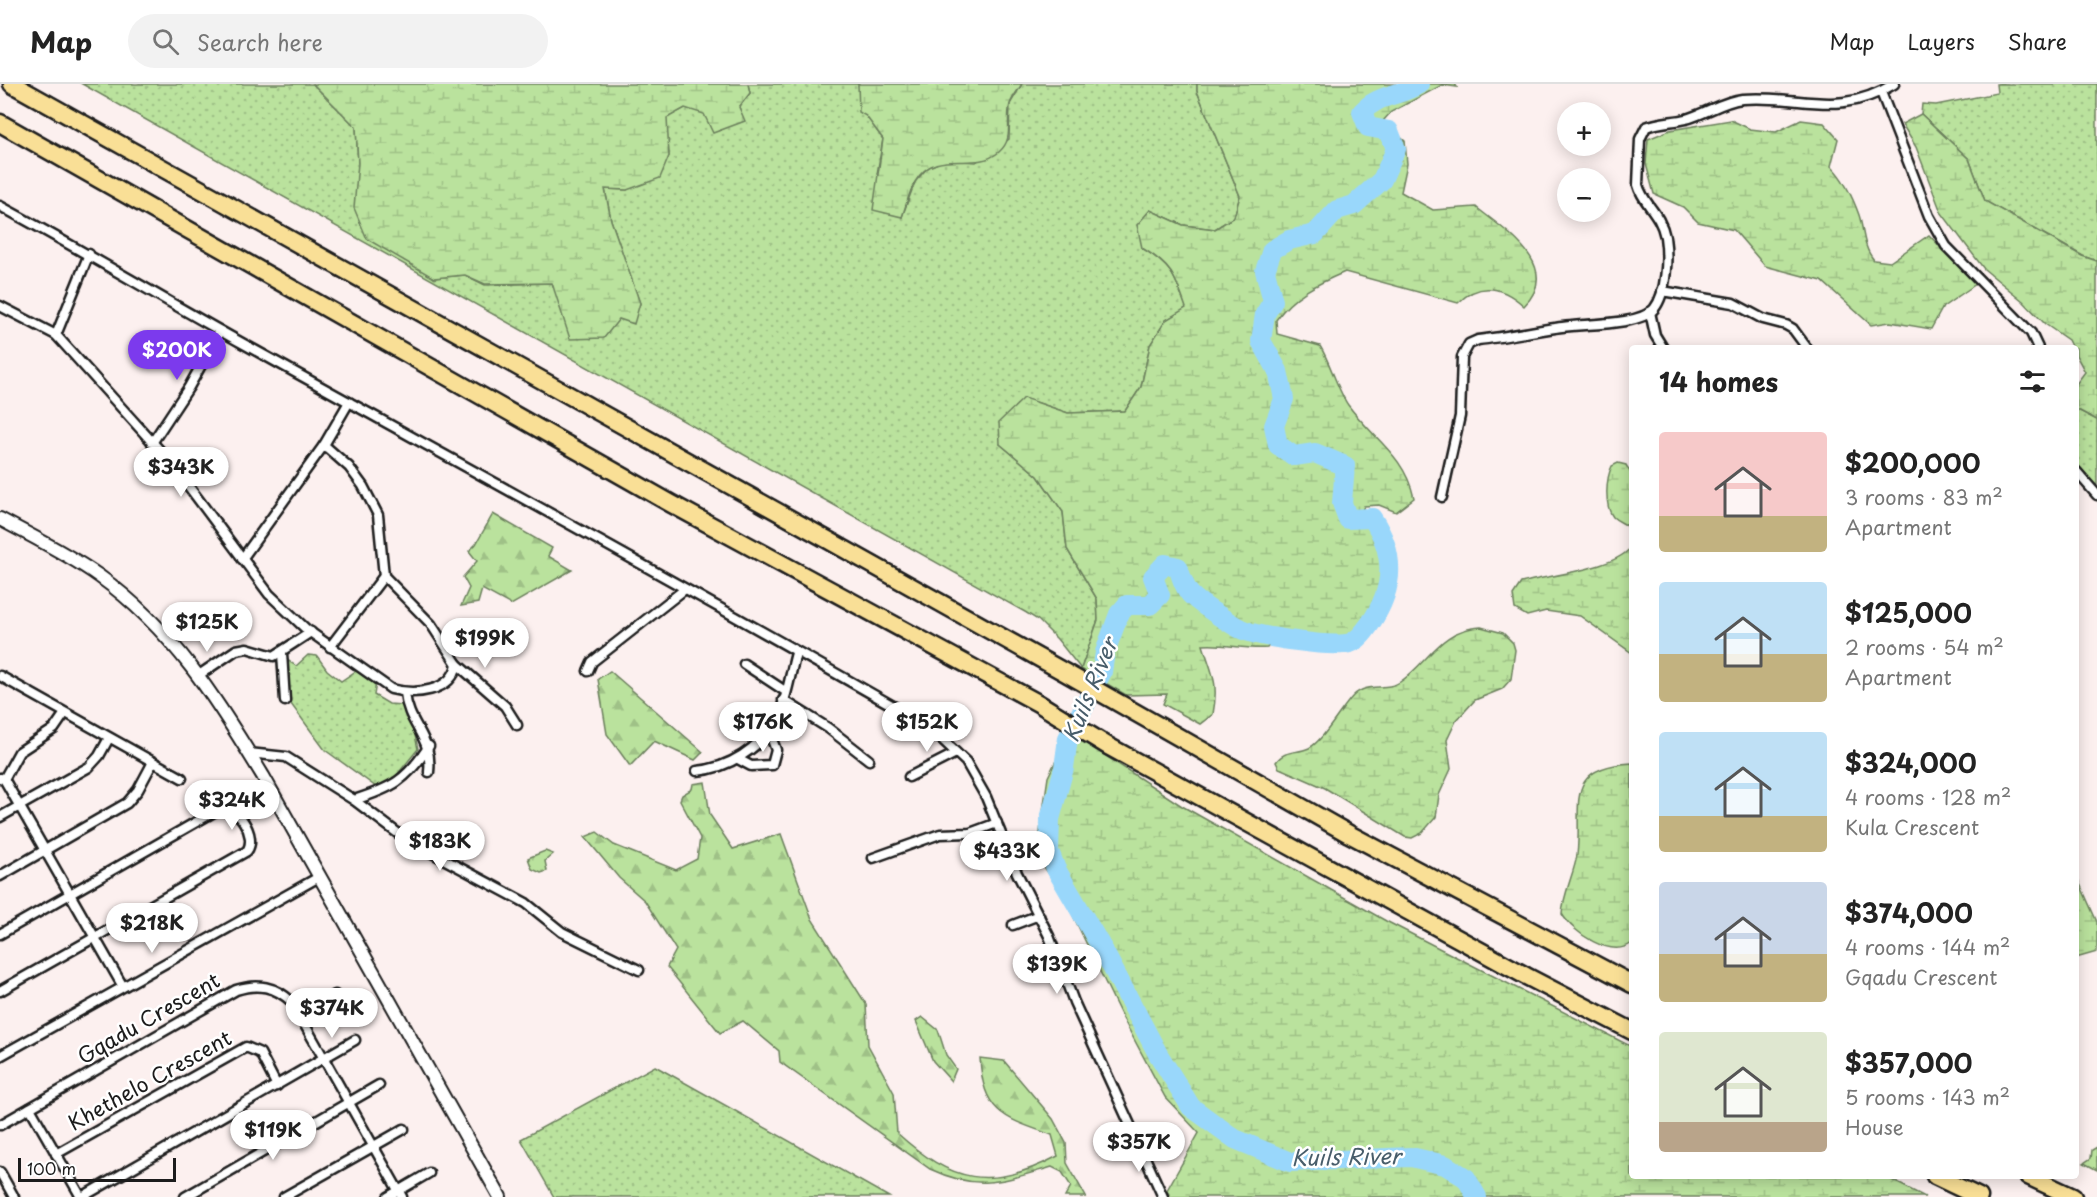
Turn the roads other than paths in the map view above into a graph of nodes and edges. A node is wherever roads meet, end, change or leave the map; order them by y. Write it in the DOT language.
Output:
graph roads {
  1 [pos="12,84"];
  2 [pos="1894,84"];
  3 [pos="1881,92"];
  4 [pos="0,123"];
  5 [pos="0,206"];
  6 [pos="89,254"];
  7 [pos="1662,291"];
  8 [pos="0,306"];
  9 [pos="1650,312"];
  10 [pos="220,331"];
  11 [pos="56,335"];
  12 [pos="1661,345"];
  13 [pos="1805,345"];
  14 [pos="2037,345"];
  15 [pos="350,402"];
  16 [pos="152,443"];
  17 [pos="324,445"];
  18 [pos="2079,474"];
  19 [pos="2097,495"];
  20 [pos="1442,497"];
  21 [pos="0,519"];
  22 [pos="242,559"];
  23 [pos="384,576"];
  24 [pos="685,588"];
  25 [pos="310,632"];
  26 [pos="330,647"];
  27 [pos="796,652"];
  28 [pos="282,653"];
  29 [pos="457,664"];
  30 [pos="744,664"];
  31 [pos="588,671"];
  32 [pos="199,675"];
  33 [pos="0,676"];
  34 [pos="405,693"];
  35 [pos="784,696"];
  36 [pos="285,701"];
  37 [pos="65,713"];
  38 [pos="517,725"];
  39 [pos="768,729"];
  40 [pos="108,738"];
  41 [pos="429,746"];
  42 [pos="249,753"];
  43 [pos="956,753"];
  44 [pos="738,759"];
  45 [pos="869,760"];
  46 [pos="153,762"];
  47 [pos="697,771"];
  48 [pos="429,772"];
  49 [pos="909,777"];
  50 [pos="2,778"];
  51 [pos="182,778"];
  52 [pos="354,800"];
  53 [pos="20,806"];
  54 [pos="0,817"];
  55 [pos="997,823"];
  56 [pos="45,851"];
  57 [pos="873,858"];
  58 [pos="0,876"];
  59 [pos="319,877"];
  60 [pos="70,894"];
  61 [pos="1039,915"];
  62 [pos="1013,925"];
  63 [pos="0,934"];
  64 [pos="95,938"];
  65 [pos="639,970"];
  66 [pos="1629,982"];
  67 [pos="122,985"];
  68 [pos="0,992"];
  69 [pos="335,995"];
  70 [pos="299,1013"];
  71 [pos="1629,1029"];
  72 [pos="355,1040"];
  73 [pos="0,1056"];
  74 [pos="324,1060"];
  75 [pos="379,1085"];
  76 [pos="277,1086"];
  77 [pos="348,1103"];
  78 [pos="30,1108"];
  79 [pos="0,1125"];
  80 [pos="404,1129"];
  81 [pos="373,1146"];
  82 [pos="56,1154"];
  83 [pos="0,1172"];
  84 [pos="429,1173"];
  85 [pos="1941,1179"];
  86 [pos="2034,1179"];
  87 [pos="400,1194"];
  88 [pos="14,1197"];
  89 [pos="82,1197"];
  90 [pos="185,1197"];
  91 [pos="284,1197"];
  92 [pos="388,1197"];
  93 [pos="500,1197"];
  94 [pos="1163,1197"];
  95 [pos="1979,1197"];
  96 [pos="2073,1197"];
  1 -- 66 [label="highway"];
  2 -- 3 [label="street"];
  3 -- 7 [label="street"];
  3 -- 14 [label="street"];
  4 -- 71 [label="highway"];
  5 -- 6 [label="street"];
  6 -- 10 [label="street"];
  6 -- 11 [label="street"];
  7 -- 9 [label="street"];
  7 -- 13 [label="street"];
  8 -- 11 [label="street"];
  9 -- 12 [label="street"];
  9 -- 20 [label="street"];
  10 -- 15 [label="street"];
  10 -- 16 [label="street"];
  11 -- 16 [label="street"];
  15 -- 17 [label="street"];
  15 -- 24 [label="street"];
  16 -- 22 [label="street"];
  17 -- 22 [label="street"];
  17 -- 23 [label="street"];
  18 -- 19 [label="street"];
  21 -- 32 [label="main road"];
  22 -- 25 [label="street"];
  23 -- 26 [label="street"];
  23 -- 29 [label="street"];
  24 -- 27 [label="street"];
  24 -- 31 [label="street"];
  25 -- 26 [label="street"];
  25 -- 28 [label="street"];
  26 -- 34 [label="street"];
  27 -- 35 [label="street"];
  27 -- 43 [label="street"];
  28 -- 32 [label="street"];
  28 -- 36 [label="street"];
  29 -- 34 [label="street"];
  29 -- 38 [label="street"];
  30 -- 35 [label="street"];
  32 -- 42 [label="main road"];
  33 -- 37 [label="street"];
  34 -- 41 [label="street"];
  35 -- 39 [label="street"];
  35 -- 45 [label="street"];
  37 -- 40 [label="street"];
  37 -- 50 [label="street"];
  39 -- 44 [label="street"];
  39 -- 44 [label="street"];
  40 -- 46 [label="street"];
  40 -- 53 [label="street"];
  41 -- 48 [label="street"];
  41 -- 52 [label="street"];
  42 -- 52 [label="street"];
  42 -- 59 [label="main road"];
  43 -- 49 [label="street"];
  43 -- 55 [label="street"];
  44 -- 47 [label="street"];
  46 -- 51 [label="street"];
  46 -- 56 [label="street"];
  50 -- 53 [label="street"];
  52 -- 65 [label="street"];
  53 -- 54 [label="street"];
  53 -- 56 [label="street"];
  55 -- 57 [label="street"];
  55 -- 61 [label="street"];
  56 -- 58 [label="street"];
  56 -- 60 [label="street"];
  59 -- 67 [label="street"];
  59 -- 93 [label="main road"];
  60 -- 63 [label="street"];
  60 -- 64 [label="street"];
  60 -- 64 [label="street"];
  61 -- 62 [label="street"];
  61 -- 94 [label="street"];
  64 -- 67 [label="street"];
  64 -- 68 [label="street"];
  67 -- 73 [label="street"];
  69 -- 70 [label="street"];
  70 -- 74 [label="street, Gqadu Crescent"];
  70 -- 78 [label="street, Gqadu Crescent"];
  72 -- 74 [label="street"];
  74 -- 76 [label="street"];
  74 -- 77 [label="street, Gqadu Crescent"];
  75 -- 77 [label="street"];
  76 -- 82 [label="street, Khethelo Crescent"];
  76 -- 89 [label="street"];
  77 -- 81 [label="street, Gqadu Crescent"];
  77 -- 90 [label="street"];
  78 -- 79 [label="street, Gqadu Crescent"];
  78 -- 82 [label="street"];
  80 -- 81 [label="street"];
  81 -- 87 [label="street, Gqadu Crescent"];
  81 -- 91 [label="street"];
  82 -- 89 [label="street"];
  83 -- 88 [label="street"];
  84 -- 87 [label="street"];
  85 -- 95 [label="highway"];
  86 -- 96 [label="highway"];
  87 -- 92 [label="street"];
}
